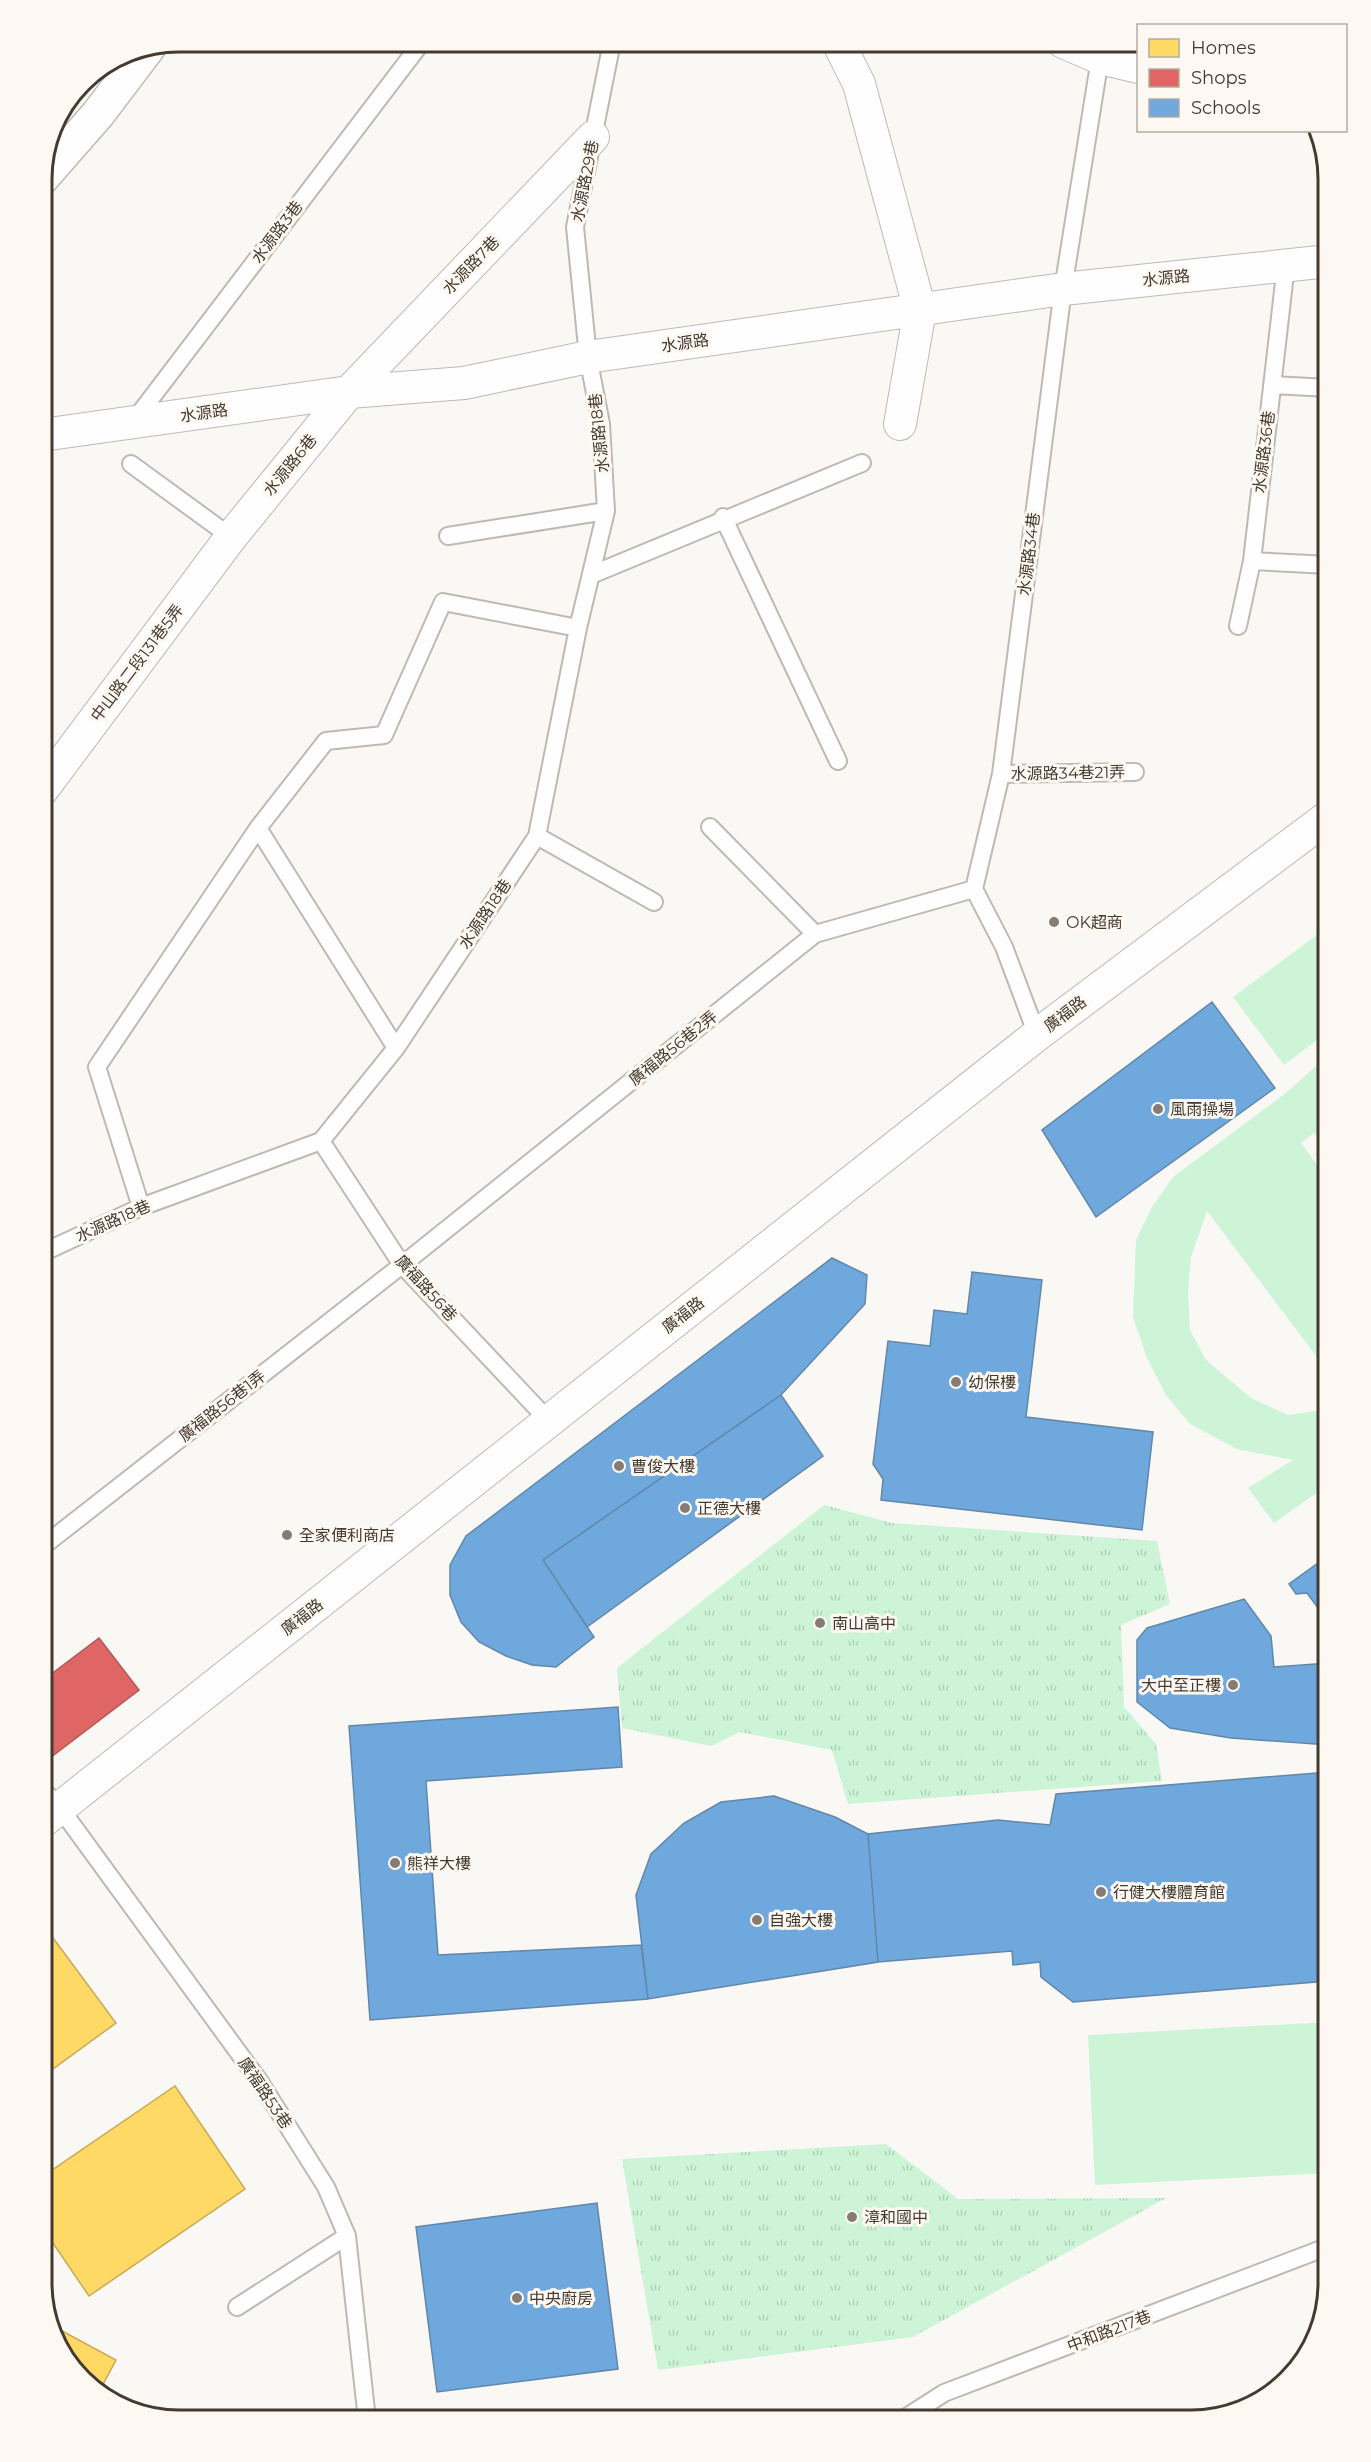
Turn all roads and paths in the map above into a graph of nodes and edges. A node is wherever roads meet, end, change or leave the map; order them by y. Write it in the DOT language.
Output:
graph roads {
  1 [pos="414,53"];
  2 [pos="610,53"];
  3 [pos="844,53"];
  4 [pos="1101,53"];
  5 [pos="1108,53"];
  6 [pos="140,59"];
  7 [pos="1137,67"];
  8 [pos="593,137"];
  9 [pos="54,164"];
  10 [pos="1318,262"];
  11 [pos="1286,265"];
  12 [pos="1063,289"];
  13 [pos="920,310"];
  14 [pos="588,357"];
  15 [pos="1272,385"];
  16 [pos="1318,387"];
  17 [pos="349,392"];
  18 [pos="132,423"];
  19 [pos="900,424"];
  20 [pos="53,434"];
  21 [pos="131,464"];
  22 [pos="862,464"];
  23 [pos="606,511"];
  24 [pos="723,519"];
  25 [pos="448,536"];
  26 [pos="231,537"];
  27 [pos="1252,561"];
  28 [pos="1318,564"];
  29 [pos="591,575"];
  30 [pos="1238,626"];
  31 [pos="578,628"];
  32 [pos="838,760"];
  33 [pos="1135,772"];
  34 [pos="1001,774"];
  35 [pos="53,776"];
  36 [pos="1318,824"];
  37 [pos="710,827"];
  38 [pos="258,828"];
  39 [pos="537,836"];
  40 [pos="974,889"];
  41 [pos="654,902"];
  42 [pos="815,934"];
  43 [pos="1037,1035"];
  44 [pos="396,1048"];
  45 [pos="321,1141"];
  46 [pos="141,1207"];
  47 [pos="52,1248"];
  48 [pos="402,1264"];
  49 [pos="549,1421"];
  50 [pos="52,1538"];
  51 [pos="52,1803"];
  52 [pos="52,1811"];
  53 [pos="347,2236"];
  54 [pos="1318,2250"];
  55 [pos="237,2307"];
  56 [pos="366,2409"];
  57 [pos="918,2410"];
  1 -- 18 [label="lane, 水源路3巷"];
  2 -- 8 [label="lane, 水源路29巷"];
  3 -- 13 [label="street"];
  4 -- 12 [label="lane, 水源路34巷"];
  5 -- 7 [label="street"];
  6 -- 9 [label="street"];
  8 -- 14 [label="lane, 水源路29巷"];
  8 -- 17 [label="street, 水源路7巷"];
  10 -- 11 [label="street, 水源路"];
  11 -- 12 [label="street, 水源路"];
  11 -- 15 [label="lane, 水源路36巷"];
  12 -- 13 [label="street, 水源路"];
  12 -- 34 [label="lane, 水源路34巷"];
  13 -- 14 [label="street, 水源路"];
  13 -- 19 [label="street"];
  14 -- 17 [label="street, 水源路"];
  14 -- 23 [label="lane, 水源路18巷"];
  15 -- 16 [label="lane"];
  15 -- 27 [label="lane, 水源路36巷"];
  17 -- 18 [label="street, 水源路"];
  17 -- 26 [label="street, 水源路6巷"];
  18 -- 20 [label="street, 水源路"];
  21 -- 26 [label="lane"];
  22 -- 24 [label="lane"];
  23 -- 25 [label="lane"];
  23 -- 29 [label="lane, 水源路18巷"];
  24 -- 29 [label="lane"];
  24 -- 32 [label="lane"];
  26 -- 35 [label="street, 中山路二段131巷5弄"];
  27 -- 28 [label="lane"];
  27 -- 30 [label="lane, 水源路36巷"];
  29 -- 31 [label="lane, 水源路18巷"];
  31 -- 38 [label="lane"];
  31 -- 39 [label="lane, 水源路18巷"];
  33 -- 34 [label="lane, 水源路34巷21弄"];
  34 -- 40 [label="lane, 水源路34巷"];
  36 -- 43 [label="street, 廣福路"];
  37 -- 42 [label="lane"];
  38 -- 44 [label="lane"];
  38 -- 46 [label="lane"];
  39 -- 41 [label="lane"];
  39 -- 44 [label="lane, 水源路18巷"];
  40 -- 42 [label="lane, 廣福路56巷2弄"];
  40 -- 43 [label="lane"];
  42 -- 48 [label="lane, 廣福路56巷2弄"];
  43 -- 49 [label="street, 廣福路"];
  44 -- 45 [label="lane, 水源路18巷"];
  45 -- 46 [label="lane, 水源路18巷"];
  45 -- 48 [label="lane, 廣福路56巷"];
  46 -- 47 [label="lane, 水源路18巷"];
  48 -- 49 [label="lane, 廣福路56巷"];
  48 -- 50 [label="lane, 廣福路56巷1弄"];
  49 -- 51 [label="street, 廣福路"];
  52 -- 53 [label="lane, 廣福路53巷"];
  53 -- 55 [label="lane"];
  53 -- 56 [label="lane, 廣福路53巷"];
  54 -- 57 [label="lane, 中和路217巷"];
}
